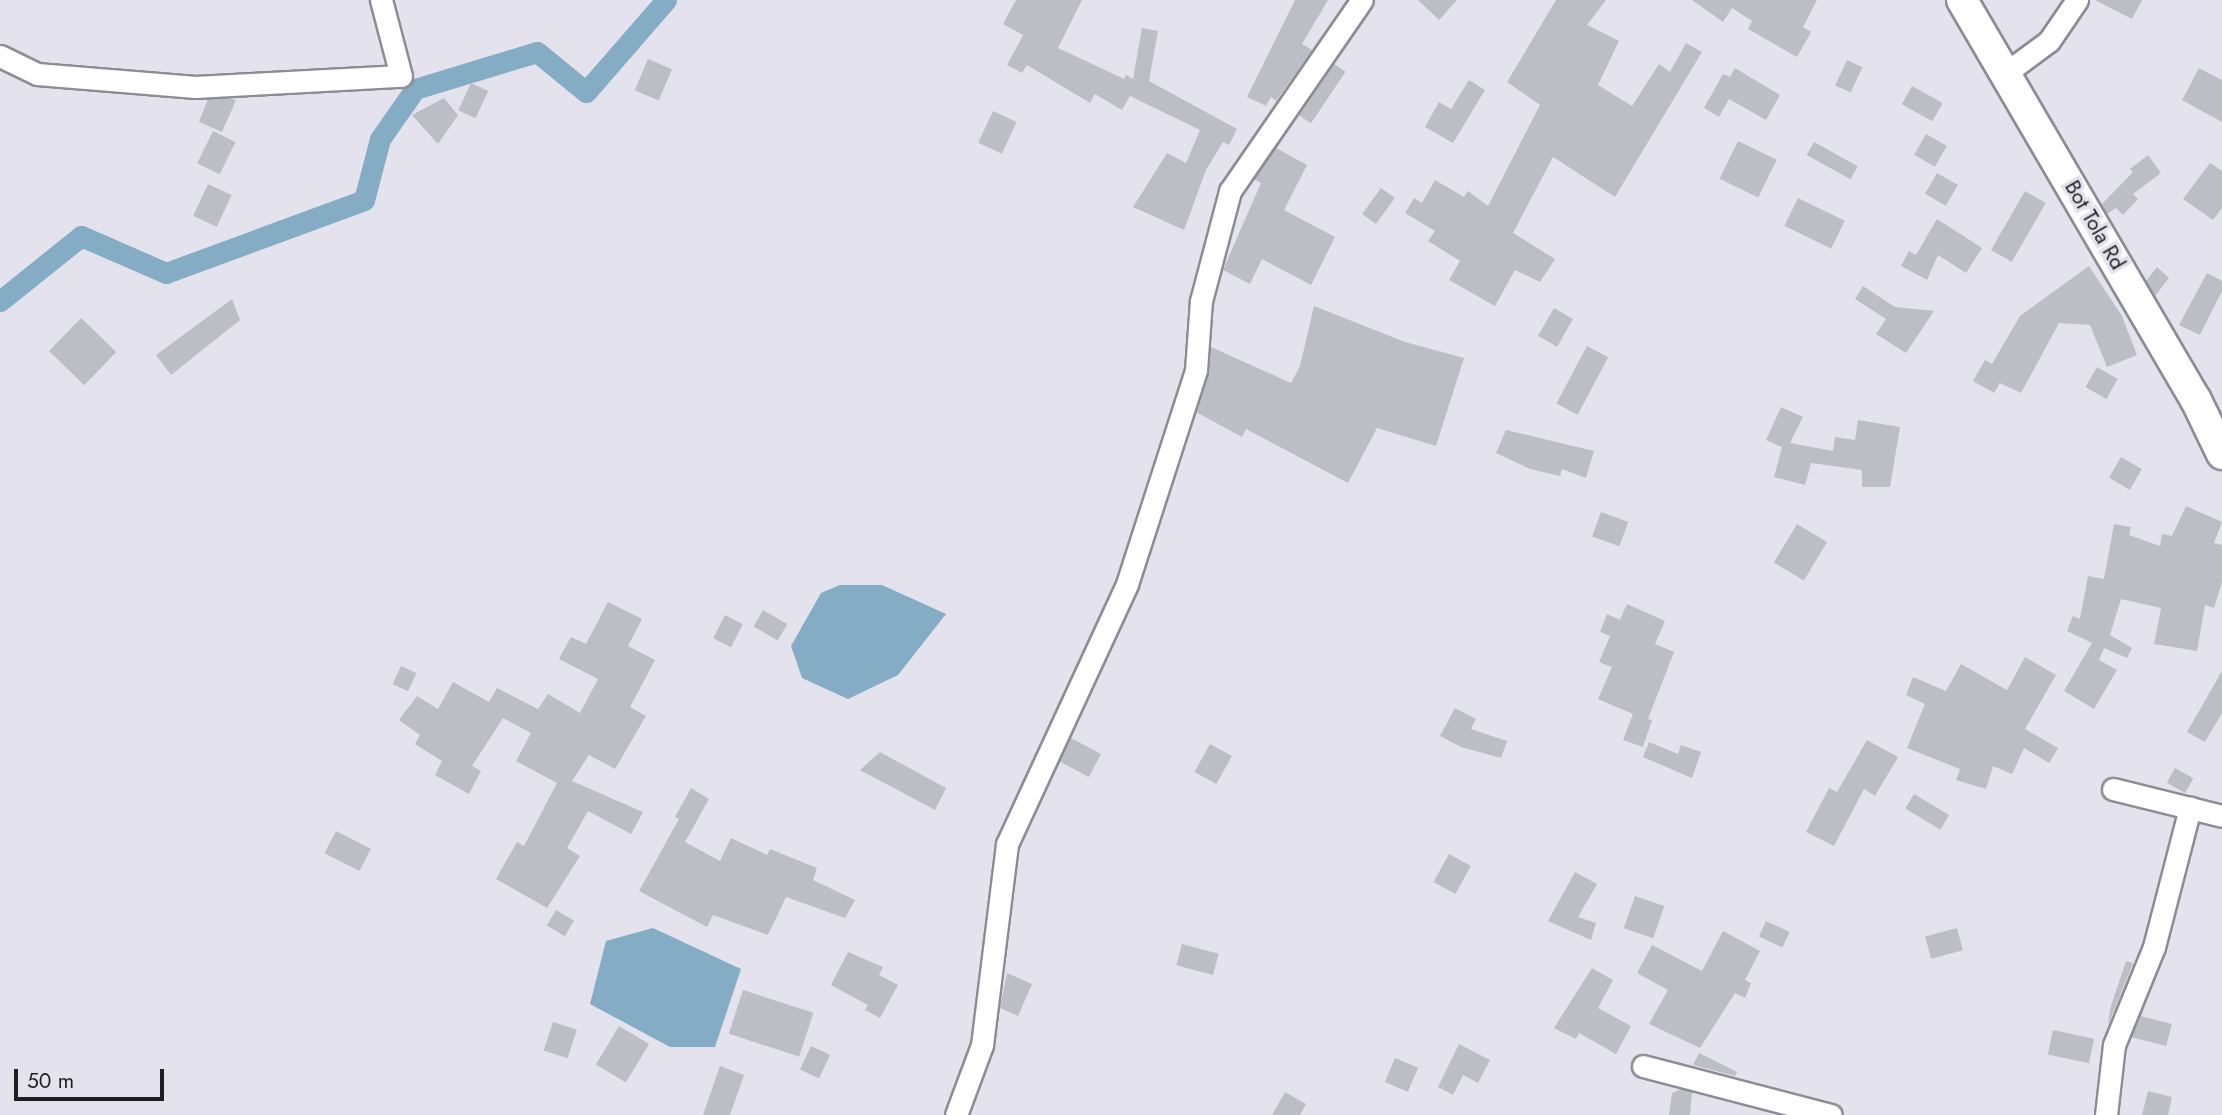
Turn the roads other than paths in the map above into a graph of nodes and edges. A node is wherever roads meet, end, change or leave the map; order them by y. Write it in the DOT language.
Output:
graph roads {
  1 [pos="381,0"];
  2 [pos="1363,0"];
  3 [pos="1962,0"];
  4 [pos="2077,0"];
  5 [pos="0,56"];
  6 [pos="2007,72"];
  7 [pos="2222,454"];
  8 [pos="2113,789"];
  9 [pos="2190,808"];
  10 [pos="2222,816"];
  11 [pos="1643,1066"];
  12 [pos="956,1115"];
  13 [pos="1831,1115"];
  14 [pos="2106,1115"];
  1 -- 5 [label="street"];
  2 -- 12 [label="street"];
  3 -- 6 [label="main road, Bot Tola Rd"];
  4 -- 6 [label="street"];
  6 -- 7 [label="main road, Bot Tola Rd"];
  8 -- 9 [label="street"];
  9 -- 10 [label="street"];
  9 -- 14 [label="street"];
  11 -- 13 [label="street"];
}
